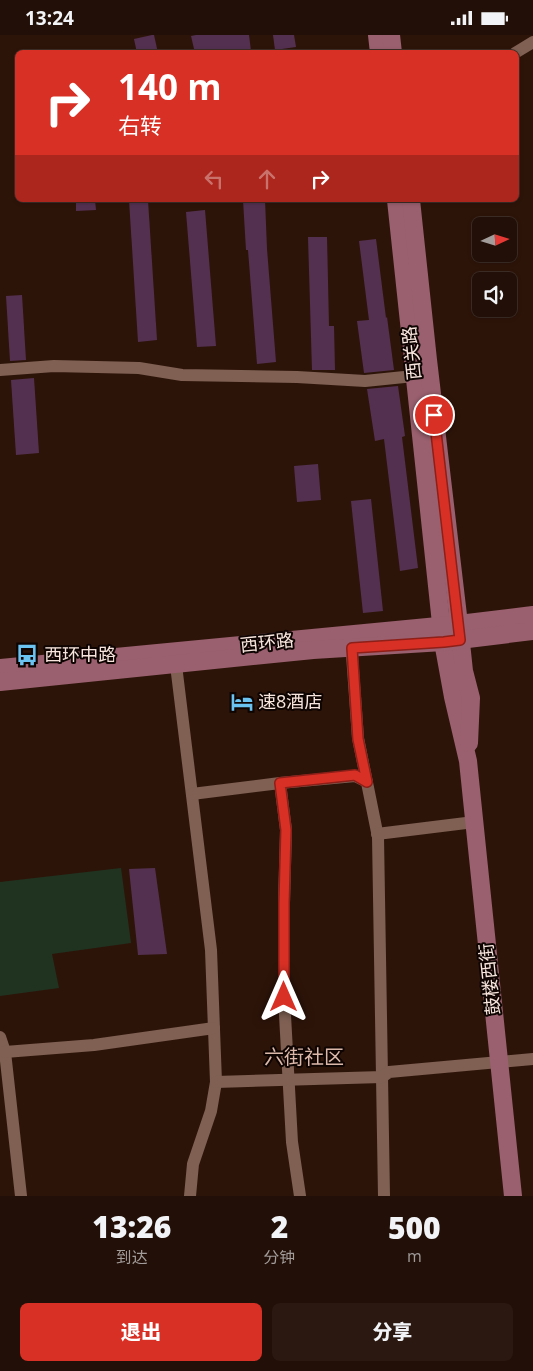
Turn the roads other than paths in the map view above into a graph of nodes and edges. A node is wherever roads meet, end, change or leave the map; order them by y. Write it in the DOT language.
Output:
graph roads {
  1 [pos="377,35"];
  2 [pos="391,35"];
  3 [pos="533,42"];
  4 [pos="379,50"];
  5 [pos="393,50"];
  6 [pos="519,51"];
  7 [pos="396,202"];
  8 [pos="411,202"];
  9 [pos="0,370"];
  10 [pos="414,376"];
  11 [pos="533,615"];
  12 [pos="533,631"];
  13 [pos="451,633"];
  14 [pos="351,641"];
  15 [pos="176,658"];
  16 [pos="0,668"];
  17 [pos="0,681"];
  18 [pos="367,782"];
  19 [pos="280,783"];
  20 [pos="192,794"];
  21 [pos="474,822"];
  22 [pos="377,834"];
  23 [pos="214,1028"];
  24 [pos="0,1037"];
  25 [pos="5,1052"];
  26 [pos="533,1059"];
  27 [pos="498,1063"];
  28 [pos="382,1077"];
  29 [pos="288,1080"];
  30 [pos="216,1082"];
  31 [pos="21,1196"];
  32 [pos="190,1196"];
  33 [pos="300,1196"];
  34 [pos="384,1196"];
  35 [pos="512,1196"];
  1 -- 4 [label="street"];
  2 -- 5 [label="street"];
  3 -- 6 [label="street"];
  7 -- 10 [label="street, 西关路"];
  8 -- 13 [label="street, 西关路"];
  9 -- 10 [label="street"];
  10 -- 13 [label="street, 西关路"];
  11 -- 13 [label="street, 西环路"];
  12 -- 13 [label="street, 西环路"];
  13 -- 14 [label="street, 西环路"];
  13 -- 21 [label="street, 鼓楼西街"];
  14 -- 15 [label="street, 西环路"];
  14 -- 18 [label="street"];
  15 -- 16 [label="street, 西环路"];
  15 -- 17 [label="street, 西环路"];
  15 -- 20 [label="street"];
  18 -- 19 [label="street"];
  18 -- 22 [label="street"];
  19 -- 20 [label="street"];
  19 -- 29 [label="street"];
  20 -- 23 [label="street"];
  21 -- 22 [label="street"];
  21 -- 27 [label="street, 鼓楼西街"];
  22 -- 28 [label="street"];
  23 -- 25 [label="street"];
  23 -- 30 [label="street"];
  24 -- 25 [label="street"];
  25 -- 31 [label="street"];
  26 -- 27 [label="street"];
  27 -- 28 [label="street"];
  27 -- 35 [label="street, 鼓楼西街"];
  28 -- 29 [label="street"];
  28 -- 34 [label="street"];
  29 -- 30 [label="street"];
  29 -- 33 [label="street"];
  30 -- 32 [label="street"];
}
